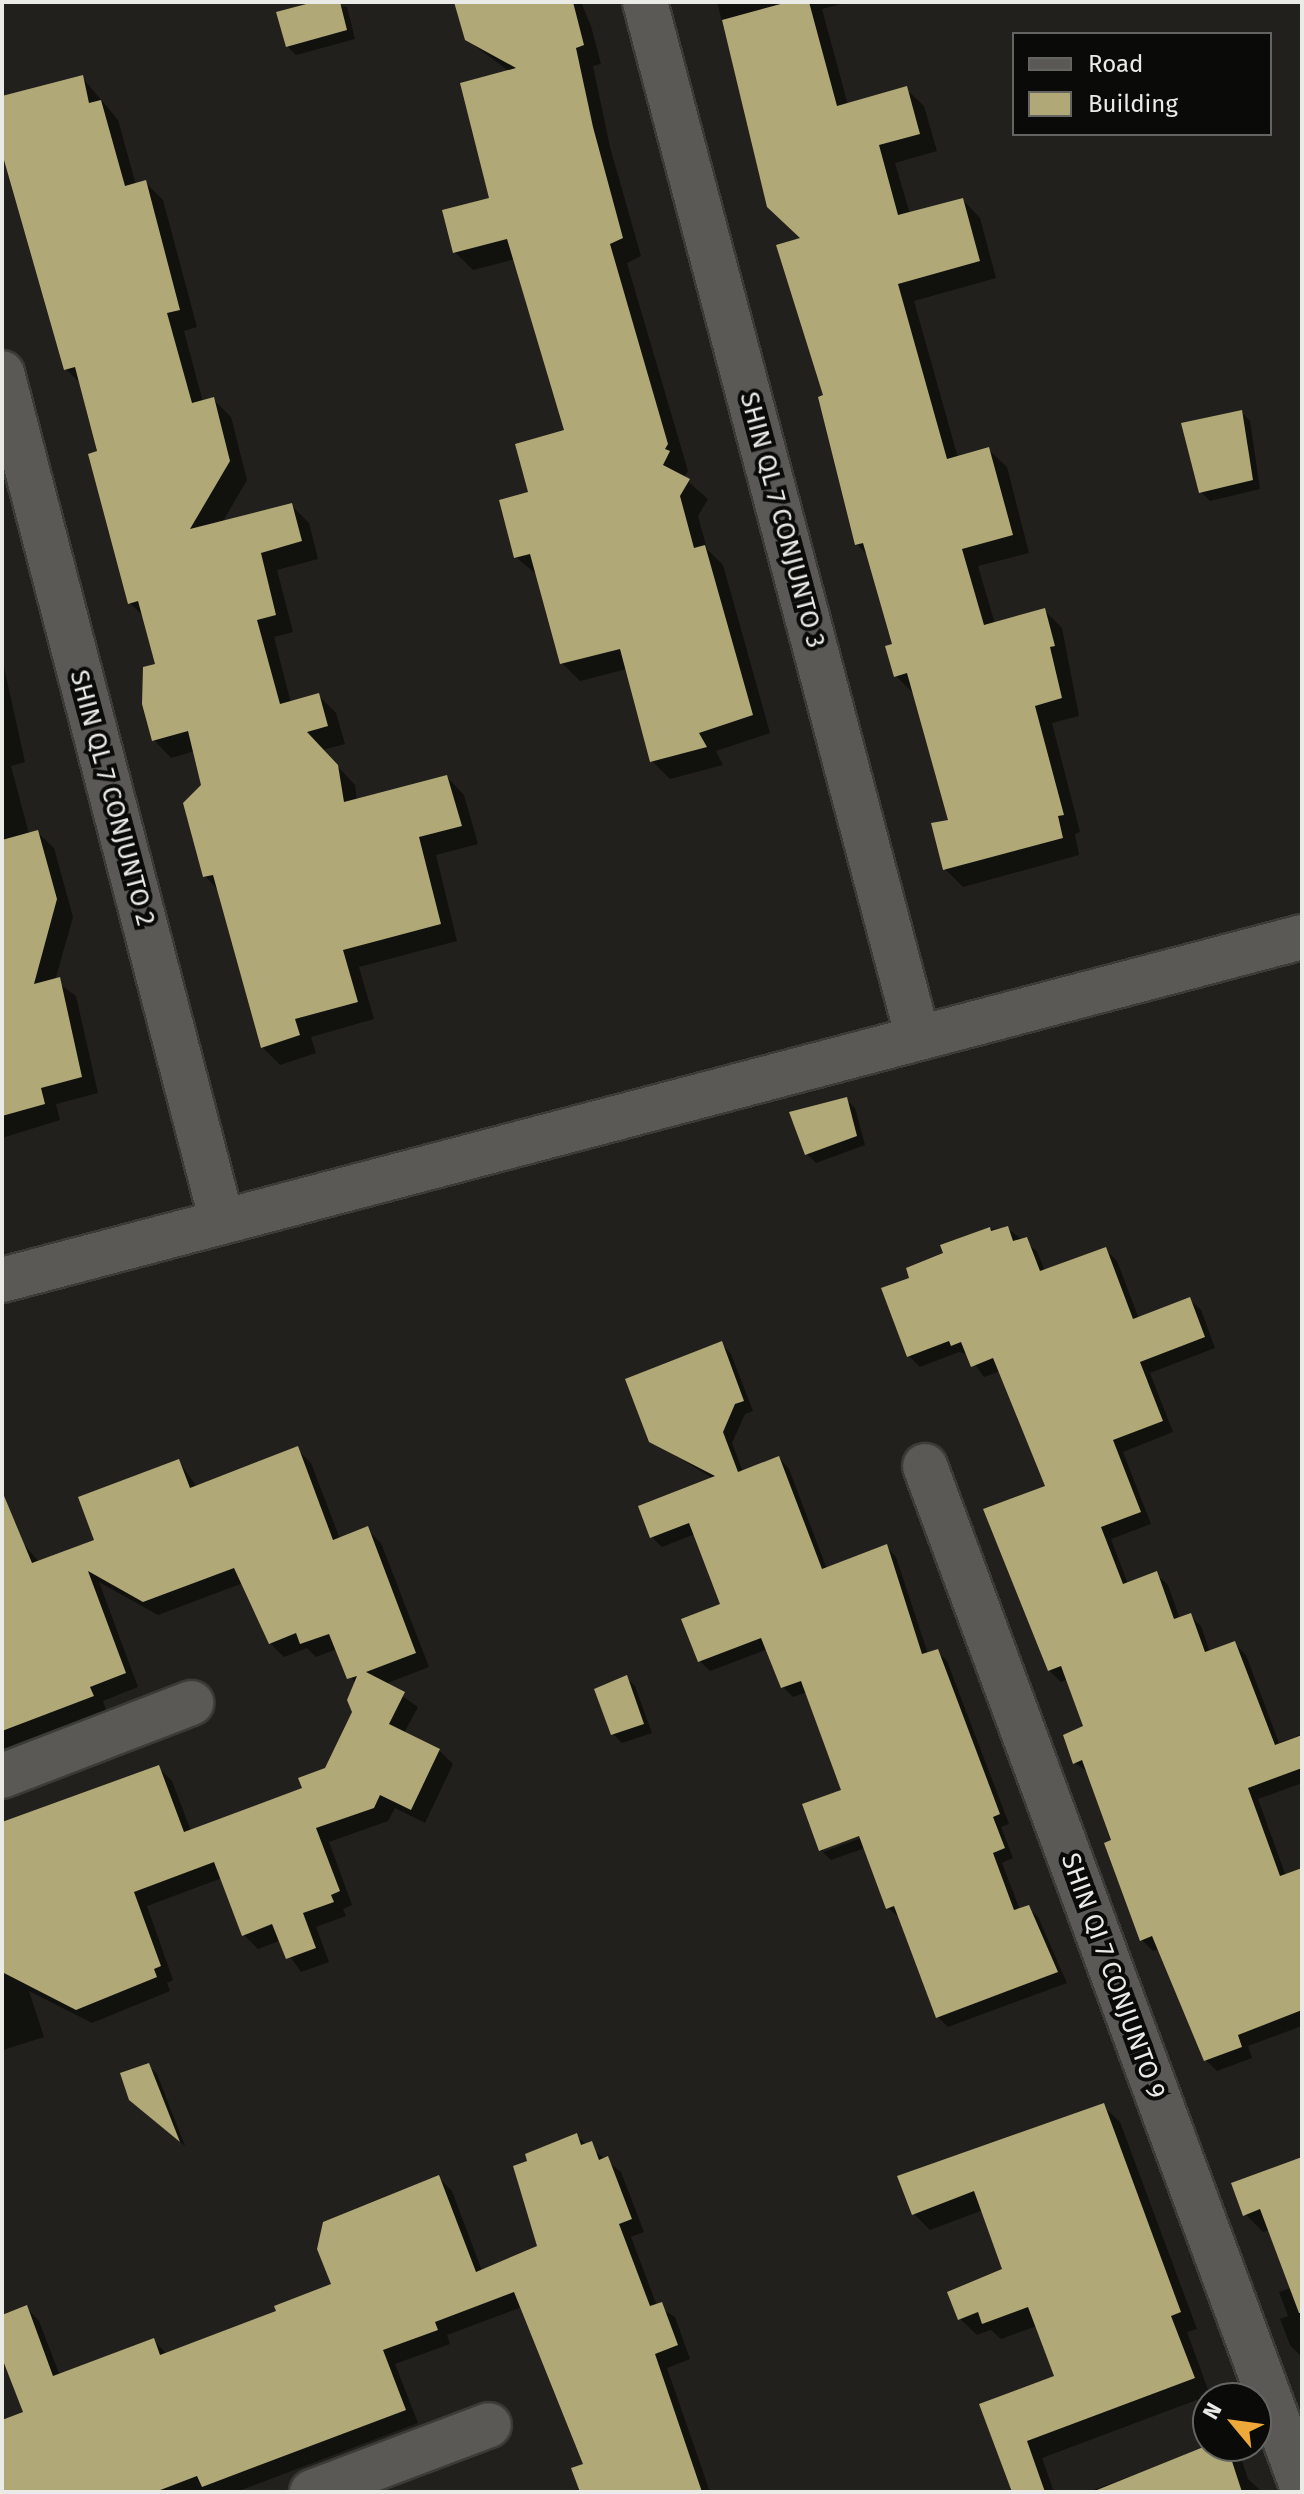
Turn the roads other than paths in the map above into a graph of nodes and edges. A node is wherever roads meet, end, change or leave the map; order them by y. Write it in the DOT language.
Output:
graph roads {
  1 [pos="645,2"];
  2 [pos="2,373"];
  3 [pos="1302,937"];
  4 [pos="918,1038"];
  5 [pos="222,1222"];
  6 [pos="2,1280"];
  7 [pos="925,1466"];
  8 [pos="191,1703"];
  9 [pos="2,1776"];
  10 [pos="489,2425"];
  11 [pos="1302,2486"];
  12 [pos="312,2492"];
  1 -- 4 [label="street, SHIN QL 7 CONJUNTO 3"];
  2 -- 5 [label="street, SHIN QL 7 CONJUNTO 2"];
  3 -- 4 [label="street"];
  4 -- 5 [label="street"];
  5 -- 6 [label="street"];
  7 -- 11 [label="street, SHIN QI 7 CONJUNTO 9"];
  8 -- 9 [label="street"];
  10 -- 12 [label="street"];
}
